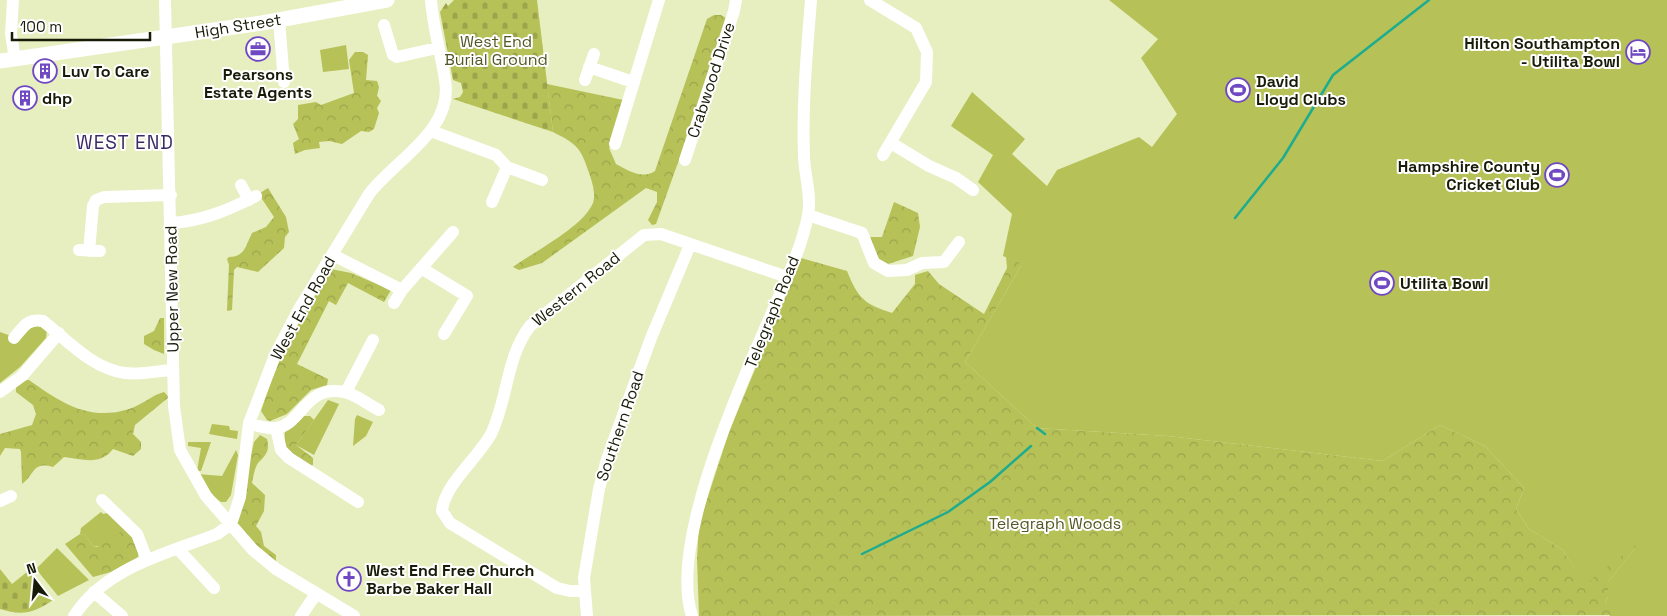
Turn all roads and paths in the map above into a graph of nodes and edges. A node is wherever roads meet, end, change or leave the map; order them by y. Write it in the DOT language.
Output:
graph roads {
  1 [pos="13,0"];
  2 [pos="166,0"];
  3 [pos="387,0"];
  4 [pos="431,0"];
  5 [pos="659,0"];
  6 [pos="736,0"];
  7 [pos="811,0"];
  8 [pos="870,0"];
  9 [pos="279,20"];
  10 [pos="384,25"];
  11 [pos="166,37"];
  12 [pos="437,48"];
  13 [pos="594,54"];
  14 [pos="7,60"];
  15 [pos="589,67"];
  16 [pos="585,80"];
  17 [pos="284,82"];
  18 [pos="633,82"];
  19 [pos="431,131"];
  20 [pos="891,143"];
  21 [pos="615,144"];
  22 [pos="882,155"];
  23 [pos="685,160"];
  24 [pos="507,167"];
  25 [pos="542,180"];
  26 [pos="241,185"];
  27 [pos="973,190"];
  28 [pos="171,195"];
  29 [pos="492,202"];
  30 [pos="808,215"];
  31 [pos="171,223"];
  32 [pos="453,232"];
  33 [pos="959,242"];
  34 [pos="690,245"];
  35 [pos="90,251"];
  36 [pos="333,255"];
  37 [pos="421,268"];
  38 [pos="788,277"];
  39 [pos="402,290"];
  40 [pos="394,303"];
  41 [pos="59,333"];
  42 [pos="444,334"];
  43 [pos="14,338"];
  44 [pos="372,340"];
  45 [pos="172,370"];
  46 [pos="0,392"];
  47 [pos="346,392"];
  48 [pos="379,410"];
  49 [pos="249,423"];
  50 [pos="276,428"];
  51 [pos="102,500"];
  52 [pos="358,502"];
  53 [pos="231,524"];
  54 [pos="178,549"];
  55 [pos="148,560"];
  56 [pos="214,588"];
  57 [pos="584,591"];
  58 [pos="94,592"];
  59 [pos="316,594"];
  60 [pos="74,616"];
  61 [pos="122,616"];
  62 [pos="301,616"];
  63 [pos="354,616"];
  64 [pos="587,616"];
  65 [pos="692,616"];
  1 -- 14 [label="street"];
  2 -- 11 [label="street, Upper New Road"];
  3 -- 9 [label="main road, High Street"];
  4 -- 12 [label="street, West End Road"];
  5 -- 18 [label="street"];
  6 -- 23 [label="street, Crabwood Drive"];
  7 -- 30 [label="street, Telegraph Road"];
  8 -- 20 [label="street"];
  9 -- 11 [label="main road, High Street"];
  9 -- 17 [label="street"];
  10 -- 12 [label="street"];
  11 -- 14 [label="main road, High Street"];
  11 -- 28 [label="street, Upper New Road"];
  12 -- 19 [label="street, West End Road"];
  13 -- 15 [label="street"];
  15 -- 16 [label="street"];
  15 -- 18 [label="street"];
  18 -- 21 [label="street"];
  19 -- 24 [label="street"];
  19 -- 36 [label="street, West End Road"];
  20 -- 22 [label="street"];
  20 -- 27 [label="street"];
  24 -- 25 [label="street"];
  24 -- 29 [label="street"];
  26 -- 31 [label="street"];
  28 -- 31 [label="street, Upper New Road"];
  28 -- 35 [label="street"];
  30 -- 33 [label="street"];
  30 -- 38 [label="street, Telegraph Road"];
  31 -- 45 [label="street, Upper New Road"];
  32 -- 37 [label="street"];
  34 -- 38 [label="street, Western Road"];
  34 -- 57 [label="street, Southern Road"];
  34 -- 57 [label="street, Western Road"];
  36 -- 39 [label="street"];
  36 -- 49 [label="street, West End Road"];
  37 -- 39 [label="street"];
  37 -- 42 [label="street"];
  38 -- 65 [label="street, Telegraph Road"];
  39 -- 40 [label="street"];
  41 -- 43 [label="street"];
  41 -- 45 [label="street"];
  41 -- 46 [label="street"];
  44 -- 47 [label="street"];
  45 -- 53 [label="street, Upper New Road"];
  47 -- 48 [label="street"];
  47 -- 50 [label="street"];
  49 -- 50 [label="street"];
  49 -- 53 [label="street, West End Road"];
  50 -- 52 [label="street"];
  51 -- 55 [label="street"];
  53 -- 54 [label="street"];
  53 -- 59 [label="street, Upper New Road"];
  54 -- 55 [label="street"];
  54 -- 56 [label="street"];
  55 -- 58 [label="street"];
  57 -- 64 [label="street, Southern Road"];
  58 -- 60 [label="street"];
  58 -- 61 [label="street"];
  59 -- 62 [label="street"];
  59 -- 63 [label="street, Upper New Road"];
}
